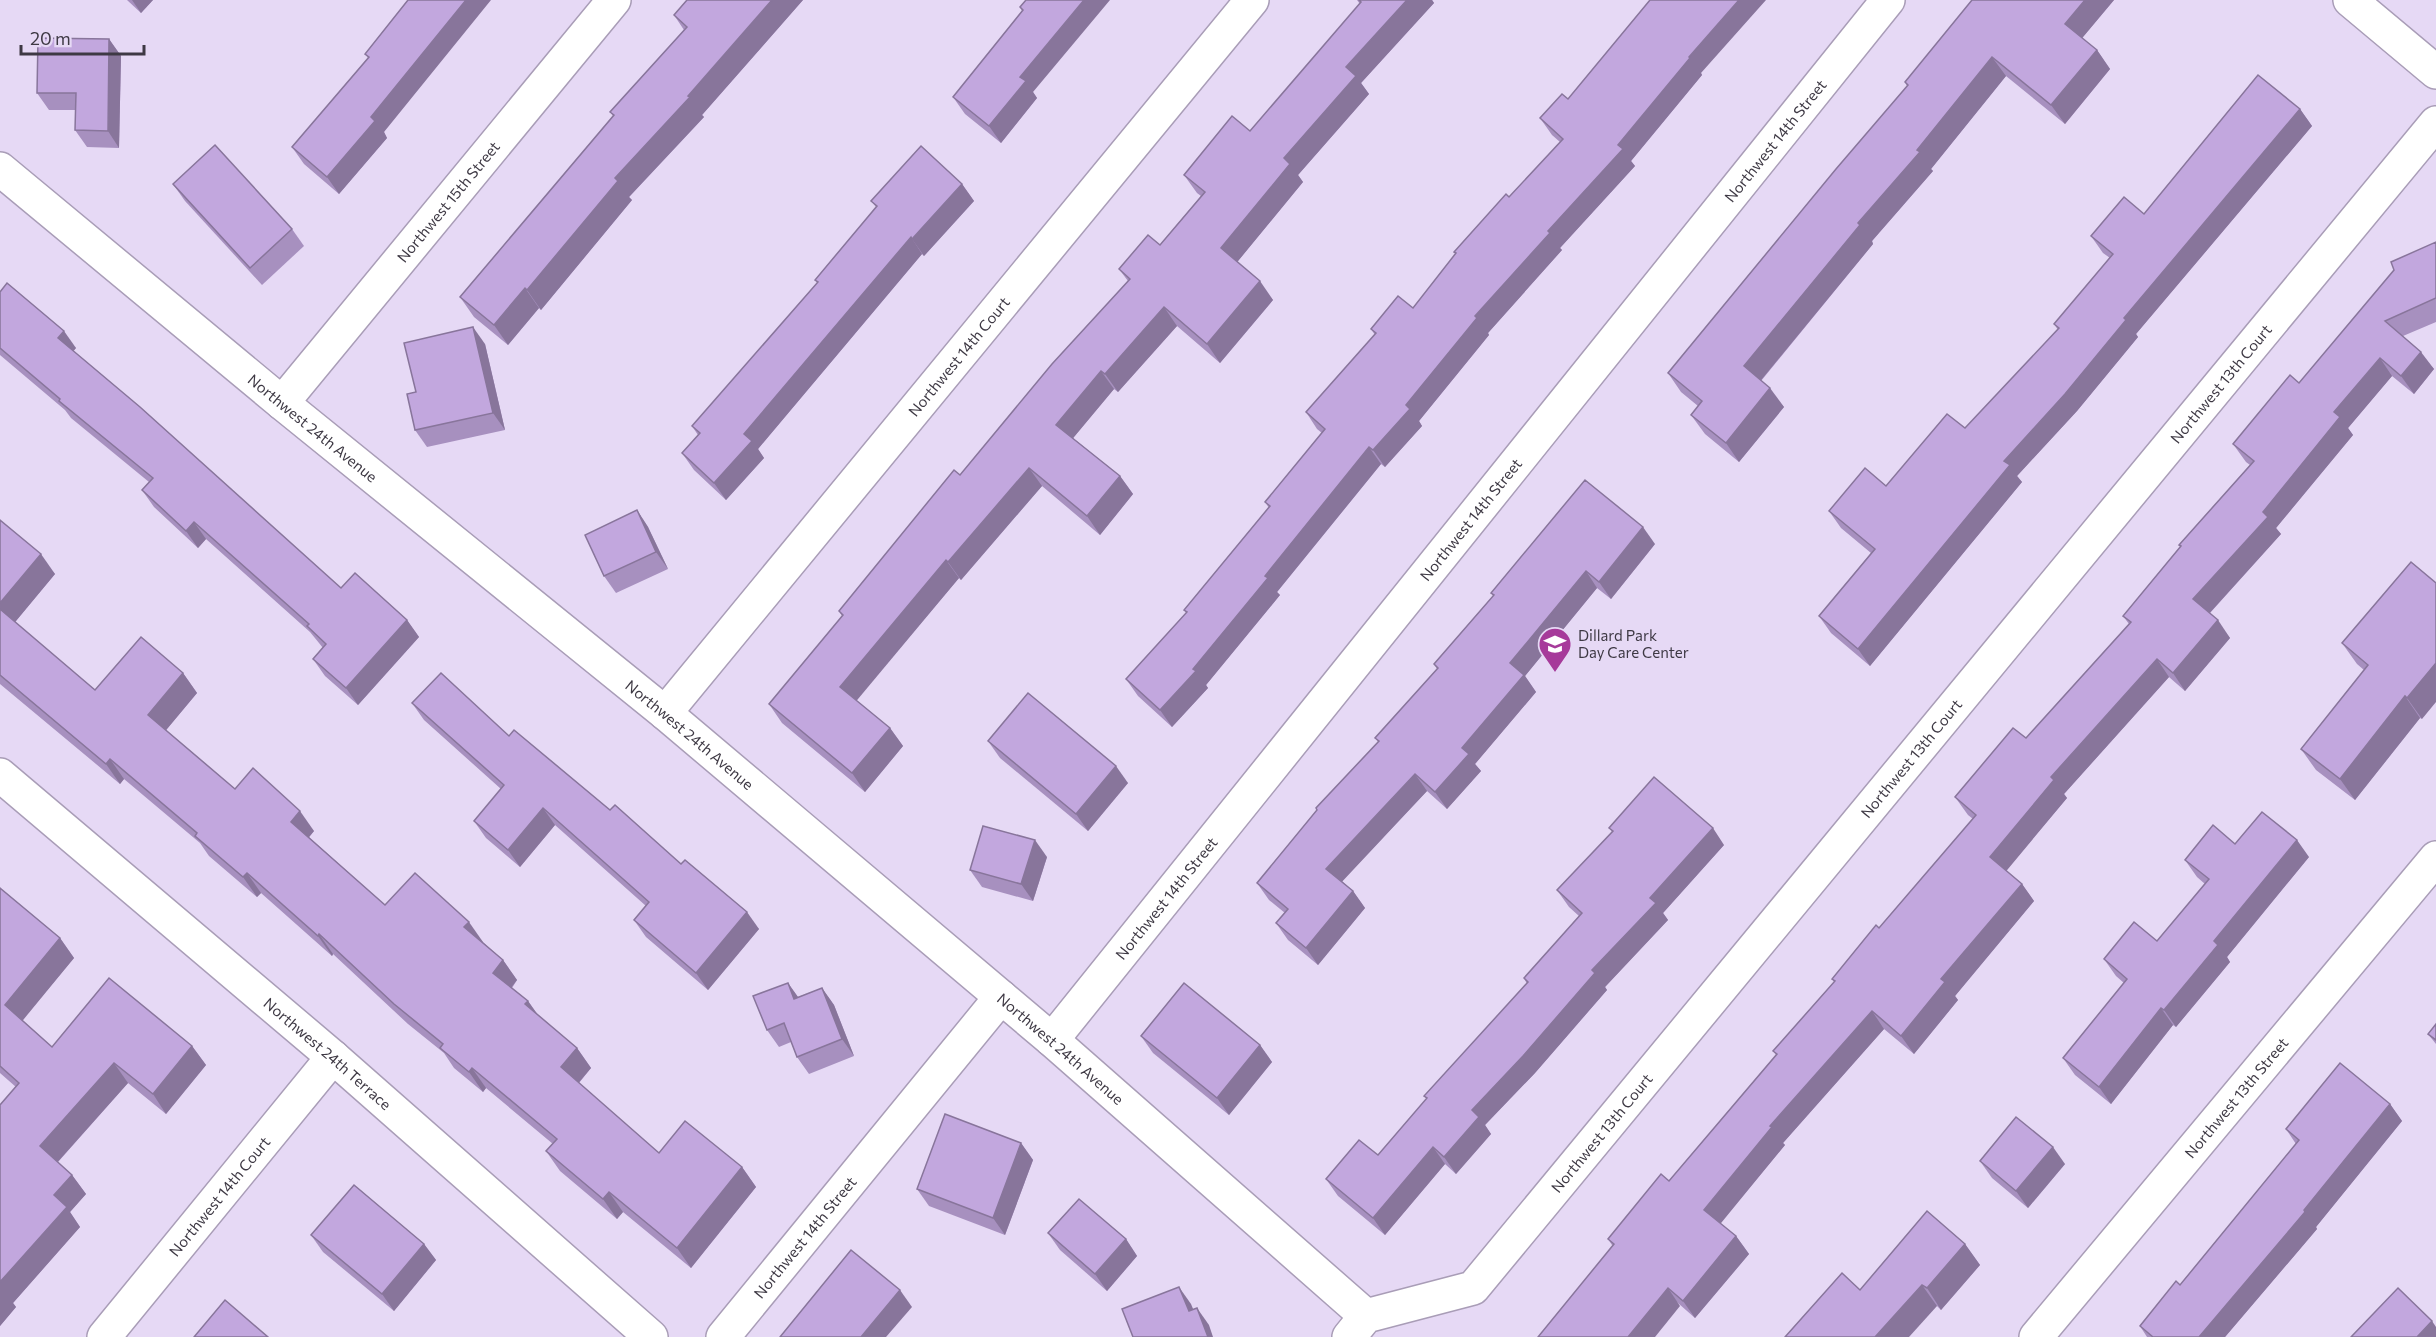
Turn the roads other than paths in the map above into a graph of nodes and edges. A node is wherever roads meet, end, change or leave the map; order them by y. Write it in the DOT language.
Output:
graph roads {
  1 [pos="614,0"];
  2 [pos="1252,0"];
  3 [pos="1888,0"];
  4 [pos="2350,0"];
  5 [pos="2436,72"];
  6 [pos="2436,123"];
  7 [pos="0,169"];
  8 [pos="282,403"];
  9 [pos="665,713"];
  10 [pos="0,774"];
  11 [pos="2436,858"];
  12 [pos="1001,997"];
  13 [pos="1052,1040"];
  14 [pos="333,1057"];
  15 [pos="1357,1326"];
  16 [pos="104,1337"];
  17 [pos="651,1337"];
  18 [pos="723,1337"];
  19 [pos="2036,1337"];
  1 -- 8 [label="street, Northwest 15th Street"];
  2 -- 9 [label="street, Northwest 14th Court"];
  3 -- 13 [label="street, Northwest 14th Street"];
  4 -- 5 [label="street"];
  6 -- 15 [label="street, Northwest 13th Court"];
  7 -- 8 [label="street, Northwest 24th Avenue"];
  8 -- 9 [label="street, Northwest 24th Avenue"];
  9 -- 12 [label="street, Northwest 24th Avenue"];
  10 -- 14 [label="street, Northwest 24th Terrace"];
  11 -- 19 [label="street, Northwest 13th Street"];
  12 -- 13 [label="street, Northwest 24th Avenue"];
  12 -- 18 [label="street, Northwest 14th Street"];
  13 -- 15 [label="street, Northwest 24th Avenue"];
  14 -- 16 [label="street, Northwest 14th Court"];
  14 -- 17 [label="street, Northwest 24th Terrace"];
}
